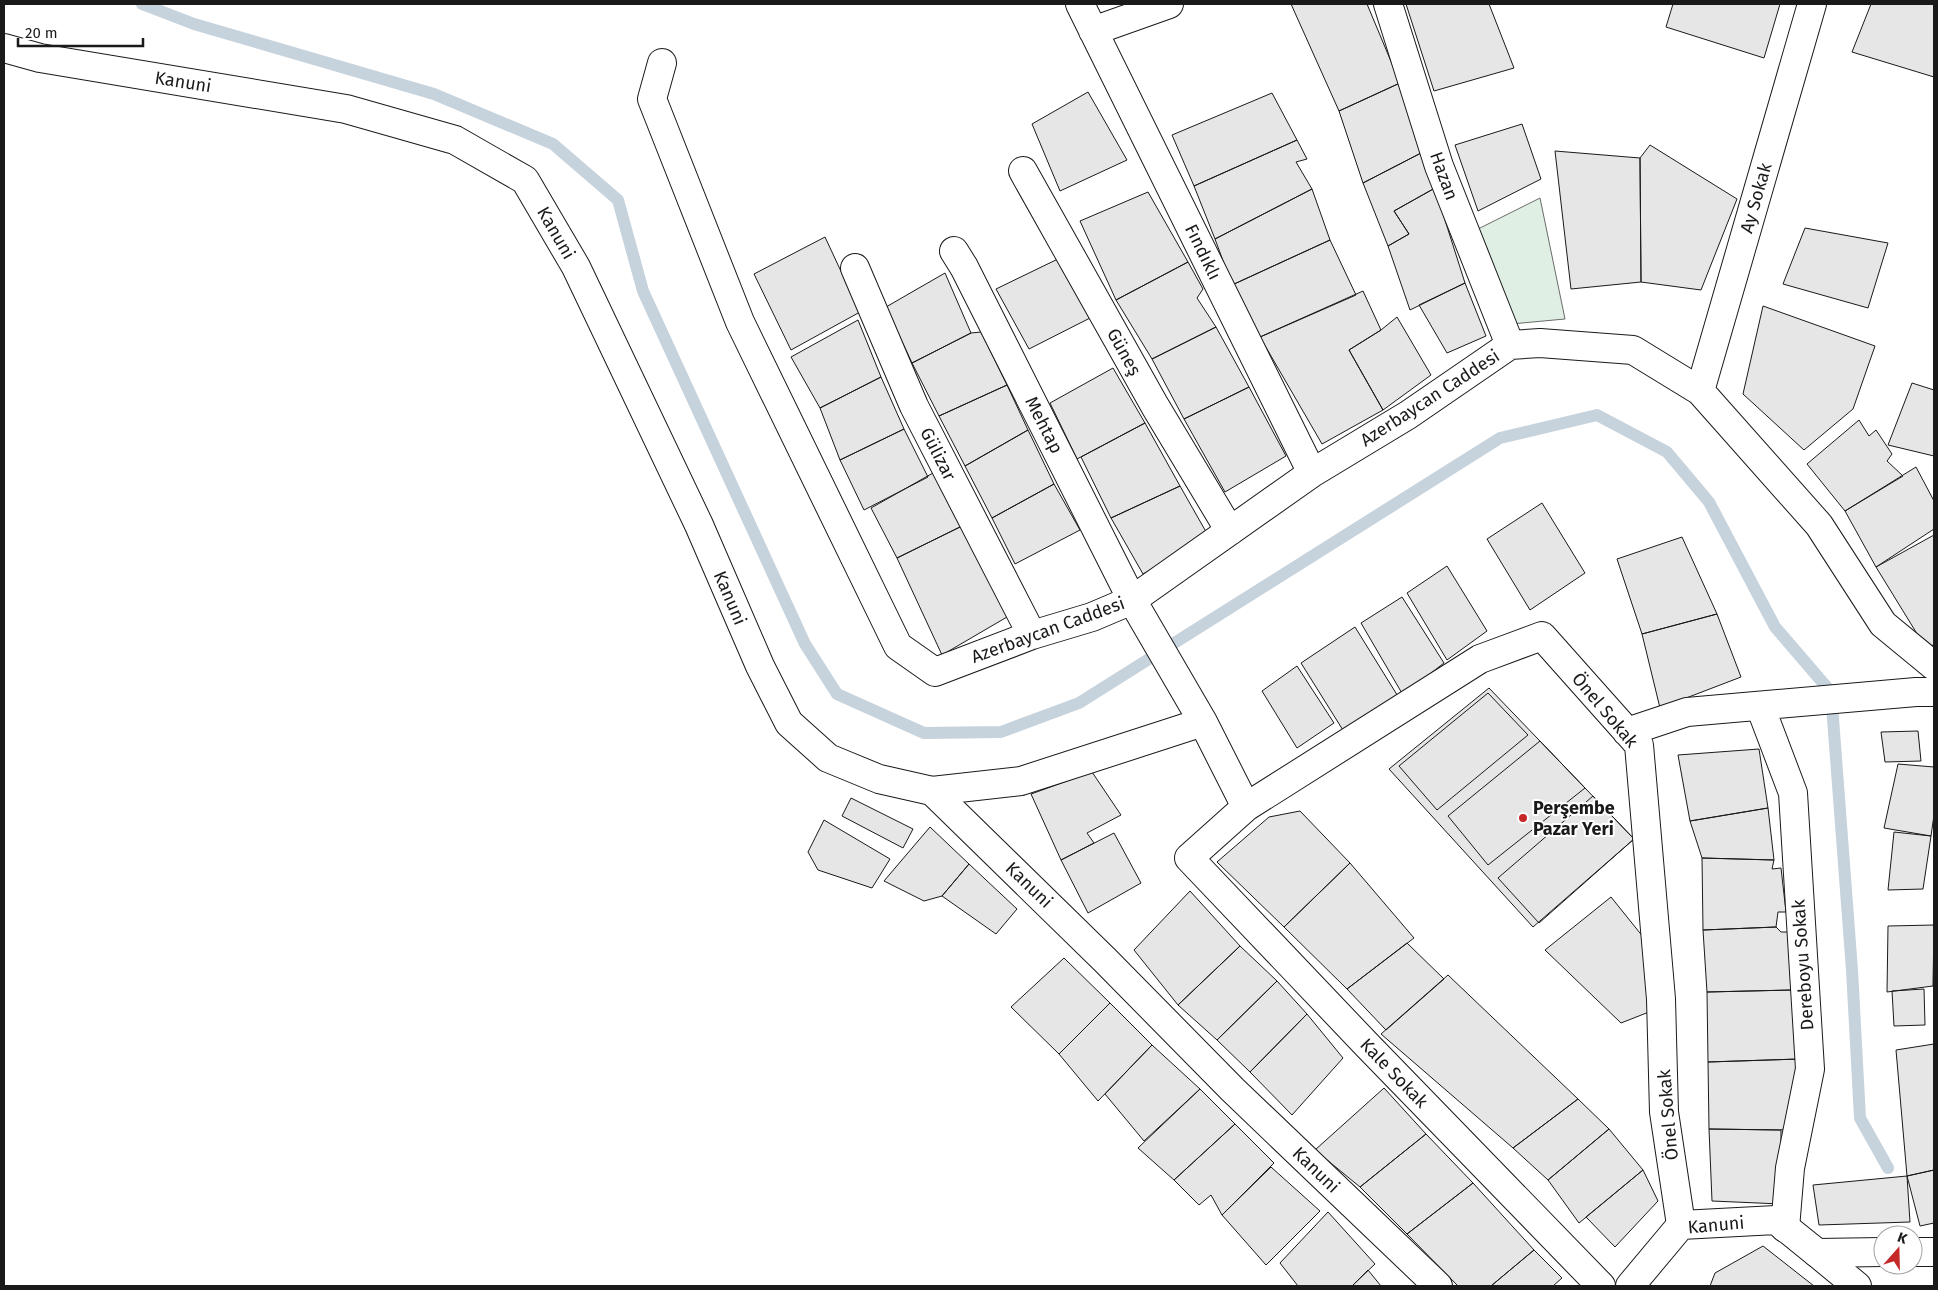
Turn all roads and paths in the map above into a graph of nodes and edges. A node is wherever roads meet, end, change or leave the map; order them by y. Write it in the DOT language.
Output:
graph roads {
  1 [pos="1080,4"];
  2 [pos="1169,4"];
  3 [pos="1388,4"];
  4 [pos="1812,4"];
  5 [pos="1093,31"];
  6 [pos="4,48"];
  7 [pos="662,63"];
  8 [pos="1023,171"];
  9 [pos="954,251"];
  10 [pos="856,268"];
  11 [pos="1510,345"];
  12 [pos="1700,391"];
  13 [pos="1312,473"];
  14 [pos="1230,531"];
  15 [pos="1136,607"];
  16 [pos="1032,635"];
  17 [pos="1934,666"];
  18 [pos="1934,692"];
  19 [pos="1760,706"];
  20 [pos="1204,722"];
  21 [pos="1627,732"];
  22 [pos="932,791"];
  23 [pos="1246,807"];
  24 [pos="1681,1226"];
  25 [pos="1785,1228"];
  26 [pos="1873,1252"];
  27 [pos="1816,1253"];
  28 [pos="1438,1286"];
  29 [pos="1601,1286"];
  30 [pos="1630,1286"];
  31 [pos="1857,1286"];
  1 -- 5 [label="street, Fındıklı"];
  2 -- 5 [label="street"];
  3 -- 11 [label="street, Hazan"];
  4 -- 12 [label="street, Ay Sokak"];
  5 -- 13 [label="street, Fındıklı"];
  6 -- 22 [label="street, Kanuni"];
  7 -- 16 [label="street, Azerbaycan Caddesi"];
  8 -- 14 [label="street, Güneş"];
  9 -- 15 [label="street, Mehtap"];
  10 -- 16 [label="street, Gülizar"];
  11 -- 12 [label="street, Azerbaycan Caddesi"];
  11 -- 13 [label="street, Azerbaycan Caddesi"];
  12 -- 17 [label="street, Azerbaycan Caddesi"];
  13 -- 14 [label="street, Azerbaycan Caddesi"];
  14 -- 15 [label="street, Azerbaycan Caddesi"];
  15 -- 16 [label="street, Azerbaycan Caddesi"];
  15 -- 20 [label="street, Mehtap"];
  18 -- 19 [label="street"];
  19 -- 21 [label="street"];
  19 -- 25 [label="street, Dereboyu Sokak"];
  20 -- 22 [label="street"];
  20 -- 23 [label="street, Mehtap"];
  21 -- 23 [label="street, Önel Sokak"];
  21 -- 24 [label="street, Önel Sokak"];
  22 -- 28 [label="street, Kanuni"];
  23 -- 29 [label="street, Kale Sokak"];
  24 -- 25 [label="street, Kanuni"];
  24 -- 30 [label="street, Kanuni"];
  25 -- 27 [label="street, Kanuni"];
  26 -- 27 [label="street"];
  27 -- 31 [label="street, Kanuni"];
}
